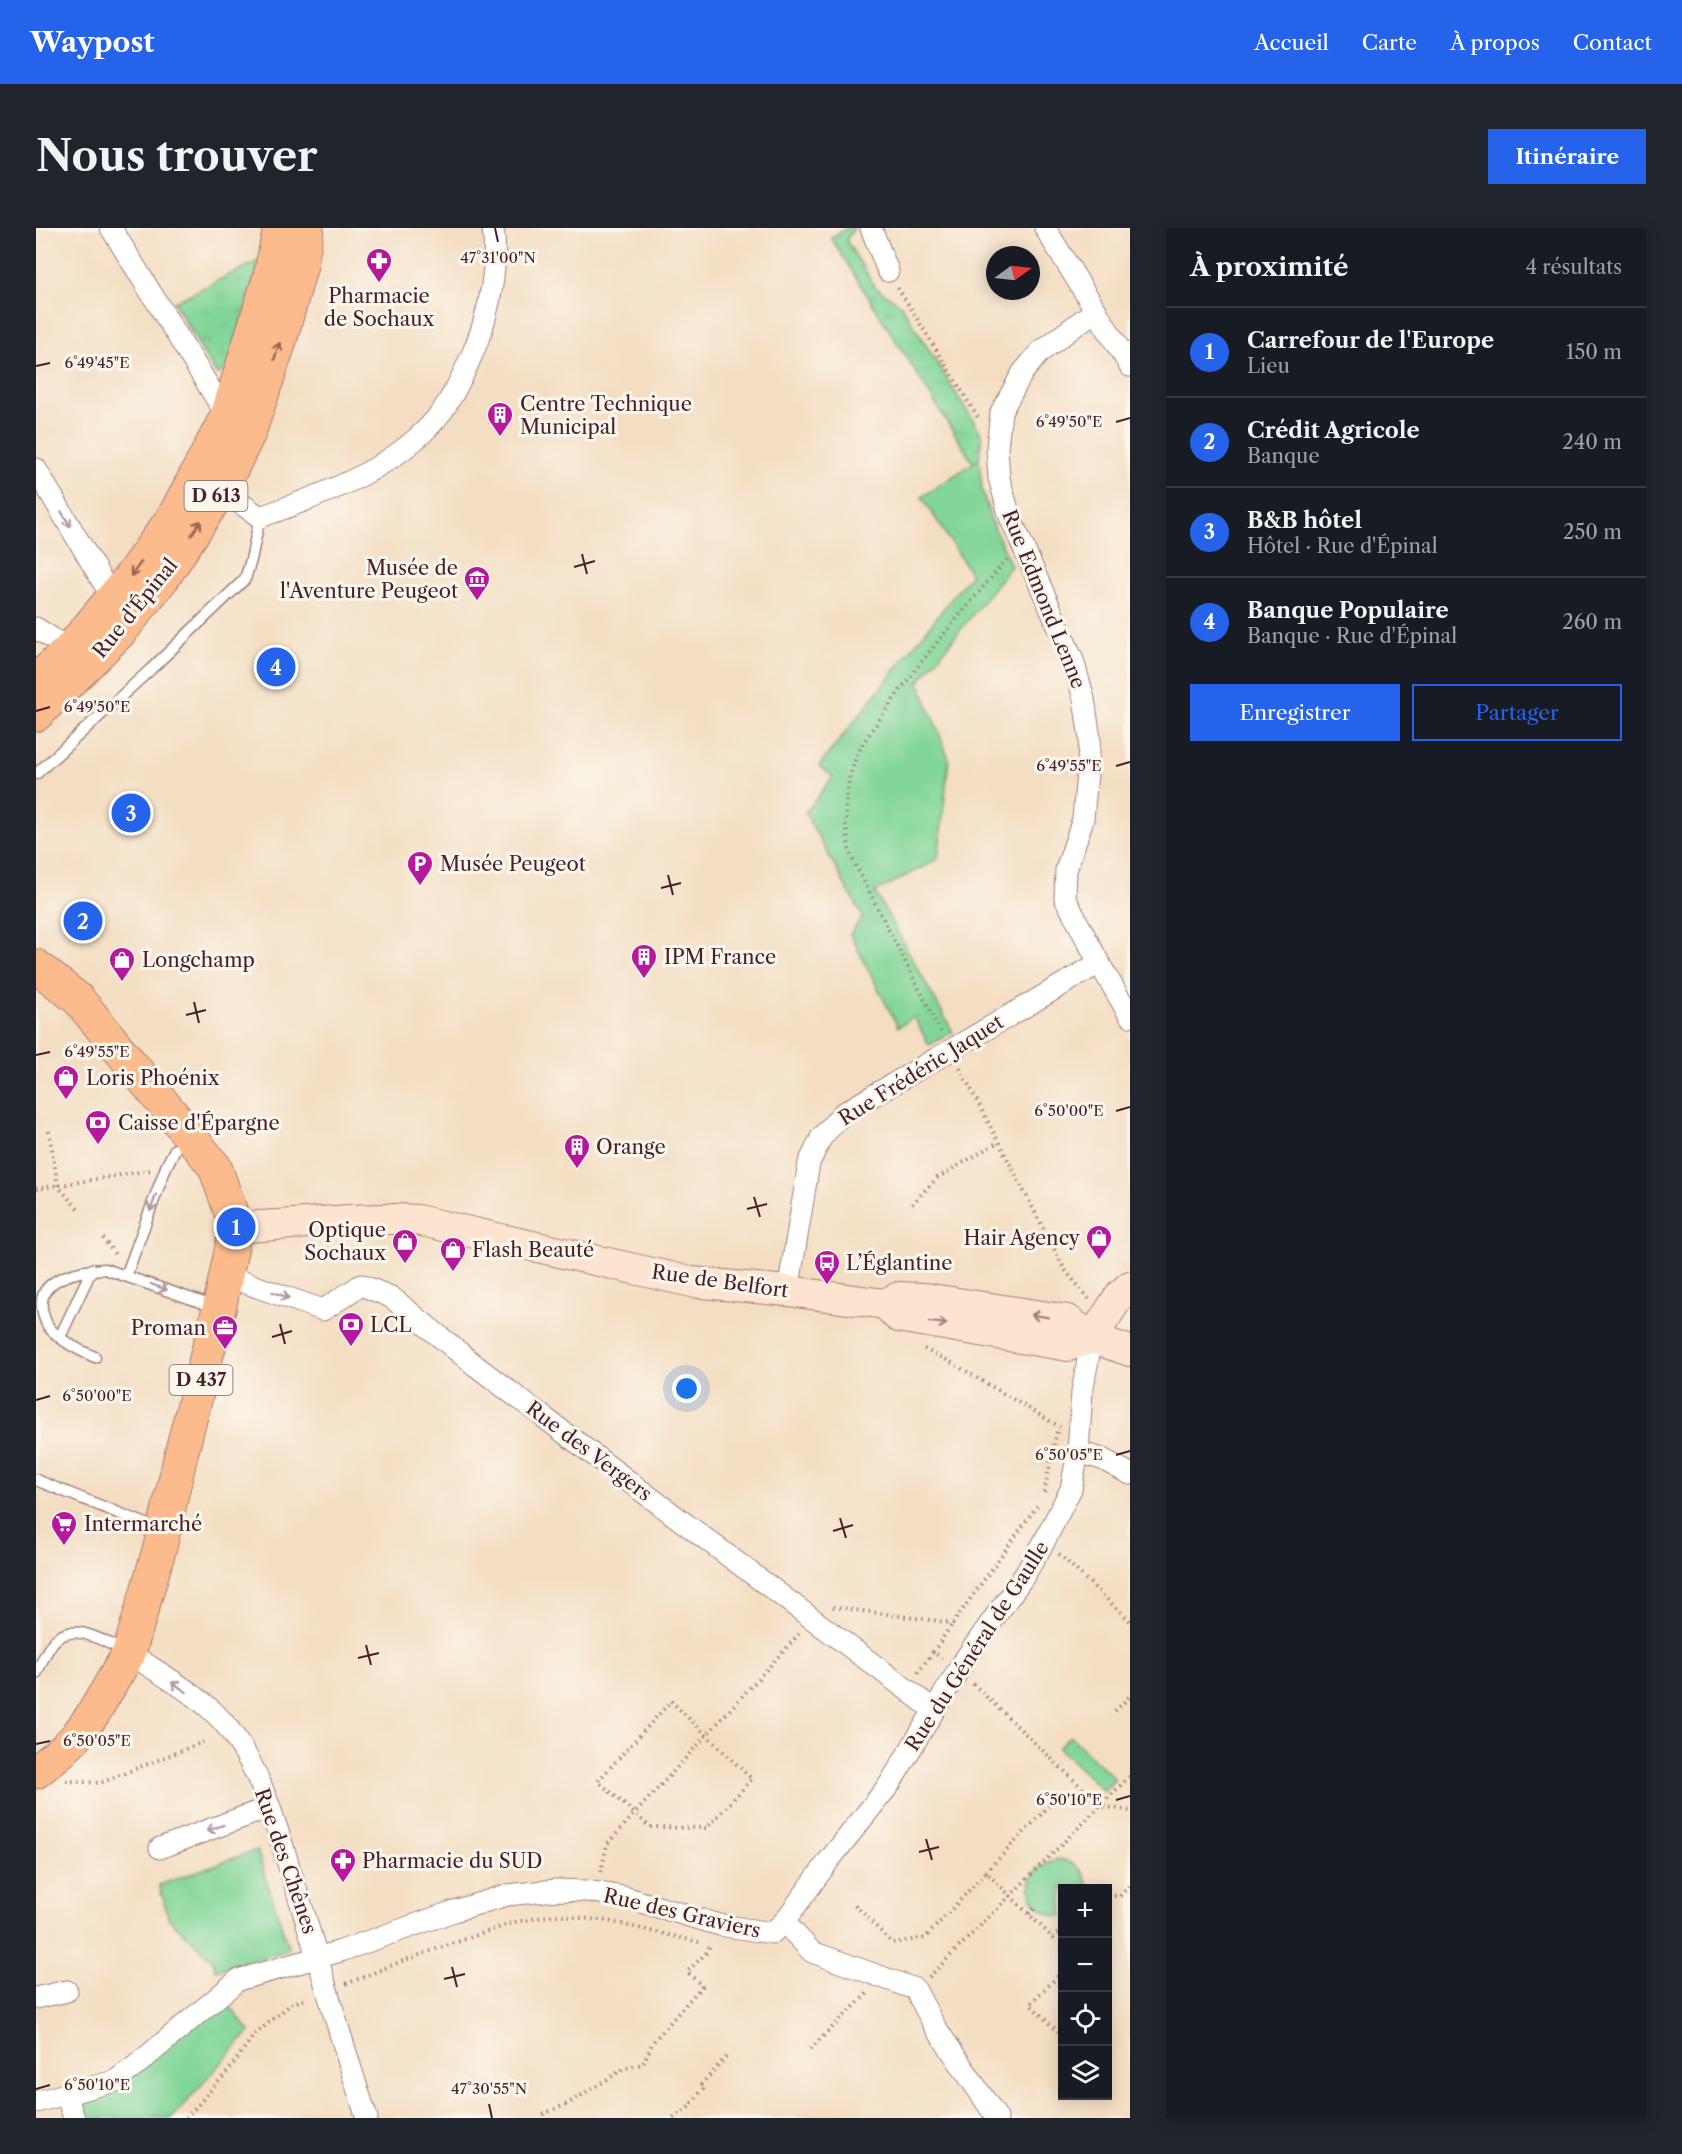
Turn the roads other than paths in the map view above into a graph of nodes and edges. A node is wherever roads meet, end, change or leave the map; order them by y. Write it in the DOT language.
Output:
graph roads {
  1 [pos="111,228"];
  2 [pos="280,228"];
  3 [pos="307,228"];
  4 [pos="493,228"];
  5 [pos="871,228"];
  6 [pos="1045,228"];
  7 [pos="888,270"];
  8 [pos="1096,310"];
  9 [pos="1130,366"];
  10 [pos="238,424"];
  11 [pos="36,469"];
  12 [pos="209,481"];
  13 [pos="260,517"];
  14 [pos="113,599"];
  15 [pos="36,628"];
  16 [pos="79,657"];
  17 [pos="36,681"];
  18 [pos="36,715"];
  19 [pos="36,774"];
  20 [pos="1099,963"];
  21 [pos="36,967"];
  22 [pos="1130,1016"];
  23 [pos="171,1158"];
  24 [pos="236,1227"];
  25 [pos="92,1269"];
  26 [pos="126,1276"];
  27 [pos="226,1276"];
  28 [pos="788,1291"];
  29 [pos="1125,1291"];
  30 [pos="219,1309"];
  31 [pos="60,1337"];
  32 [pos="1092,1338"];
  33 [pos="1130,1351"];
  34 [pos="94,1357"];
  35 [pos="1078,1452"];
  36 [pos="1130,1474"];
  37 [pos="36,1480"];
  38 [pos="163,1531"];
  39 [pos="129,1653"];
  40 [pos="36,1674"];
  41 [pos="934,1710"];
  42 [pos="48,1776"];
  43 [pos="270,1807"];
  44 [pos="160,1848"];
  45 [pos="784,1922"];
  46 [pos="318,1958"];
  47 [pos="67,1991"];
  48 [pos="36,1998"];
  49 [pos="66,2094"];
  50 [pos="36,2102"];
  51 [pos="74,2118"];
  52 [pos="368,2118"];
  53 [pos="997,2118"];
  1 -- 10 [label="street"];
  2 -- 10 [label="main road, Rue d'Épinal / D 613"];
  10 -- 3 [label="main road, Rue d'Épinal / D 613, one-way"];
  4 -- 13 [label="street"];
  5 -- 7 [label="street"];
  6 -- 8 [label="street"];
  8 -- 9 [label="street"];
  8 -- 20 [label="street, Rue Edmond Lenne"];
  10 -- 12 [label="main road, Rue d'Épinal / D 613"];
  11 -- 14 [label="street, one-way"];
  12 -- 13 [label="street"];
  12 -- 14 [label="main road, Rue d'Épinal / D 613, one-way"];
  16 -- 12 [label="main road, Rue d'Épinal / D 613, one-way"];
  13 -- 19 [label="lane"];
  14 -- 16 [label="main road, Rue d'Épinal / D 613"];
  15 -- 16 [label="street"];
  16 -- 17 [label="main road, Rue d'Épinal / D 613"];
  16 -- 18 [label="main road, Rue d'Épinal / D 613"];
  20 -- 22 [label="street, Rue Edmond Lenne"];
  20 -- 28 [label="street, Rue Frédéric Jaquet"];
  21 -- 23 [label="main road"];
  21 -- 24 [label="main road"];
  23 -- 24 [label="main road"];
  23 -- 26 [label="lane, one-way"];
  24 -- 27 [label="main road, D 437"];
  24 -- 28 [label="main road, Rue de Belfort"];
  25 -- 26 [label="lane"];
  25 -- 31 [label="lane"];
  25 -- 31 [label="lane"];
  26 -- 30 [label="lane, one-way"];
  27 -- 30 [label="main road, D 437"];
  27 -- 41 [label="street, Rue des Vergers, one-way"];
  28 -- 32 [label="main road, Rue de Belfort"];
  29 -- 32 [label="main road"];
  30 -- 38 [label="main road, D 437"];
  31 -- 34 [label="lane"];
  32 -- 33 [label="main road"];
  32 -- 35 [label="street, Rue du Général de Gaulle"];
  35 -- 36 [label="street"];
  35 -- 41 [label="street, Rue du Général de Gaulle"];
  37 -- 38 [label="lane"];
  38 -- 39 [label="main road, D 437"];
  39 -- 40 [label="lane"];
  39 -- 42 [label="main road, D 437"];
  43 -- 39 [label="street, Rue des Chênes, one-way"];
  41 -- 45 [label="street, Rue du Général de Gaulle"];
  43 -- 44 [label="street, one-way"];
  43 -- 46 [label="street, Rue des Chênes"];
  45 -- 46 [label="street, Rue des Graviers"];
  45 -- 53 [label="street, Rue des Graviers"];
  46 -- 49 [label="street, Rue des Graviers"];
  46 -- 52 [label="street, Rue des Chênes"];
  47 -- 48 [label="street"];
  49 -- 50 [label="street, Rue des Graviers"];
  49 -- 51 [label="street"];
}
